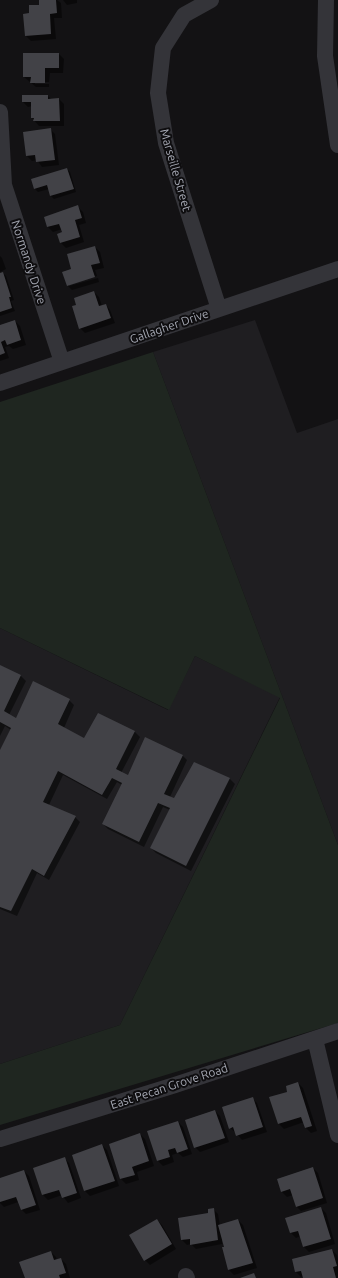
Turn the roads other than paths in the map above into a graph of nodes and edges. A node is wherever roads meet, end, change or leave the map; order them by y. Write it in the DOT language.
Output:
graph roads {
  1 [pos="211,0"];
  2 [pos="326,0"];
  3 [pos="0,112"];
  4 [pos="338,145"];
  5 [pos="338,269"];
  6 [pos="219,309"];
  7 [pos="62,362"];
  8 [pos="0,384"];
  9 [pos="338,1032"];
  10 [pos="315,1039"];
  11 [pos="338,1135"];
  12 [pos="0,1140"];
  1 -- 6 [label="street, Marseille Street"];
  2 -- 4 [label="street"];
  3 -- 7 [label="street, Normandy Drive"];
  5 -- 6 [label="street, Gallagher Drive"];
  6 -- 7 [label="street, Gallagher Drive"];
  7 -- 8 [label="street, Gallagher Drive"];
  9 -- 10 [label="street, East Pecan Grove Road"];
  10 -- 11 [label="street"];
  10 -- 12 [label="street, East Pecan Grove Road"];
}
